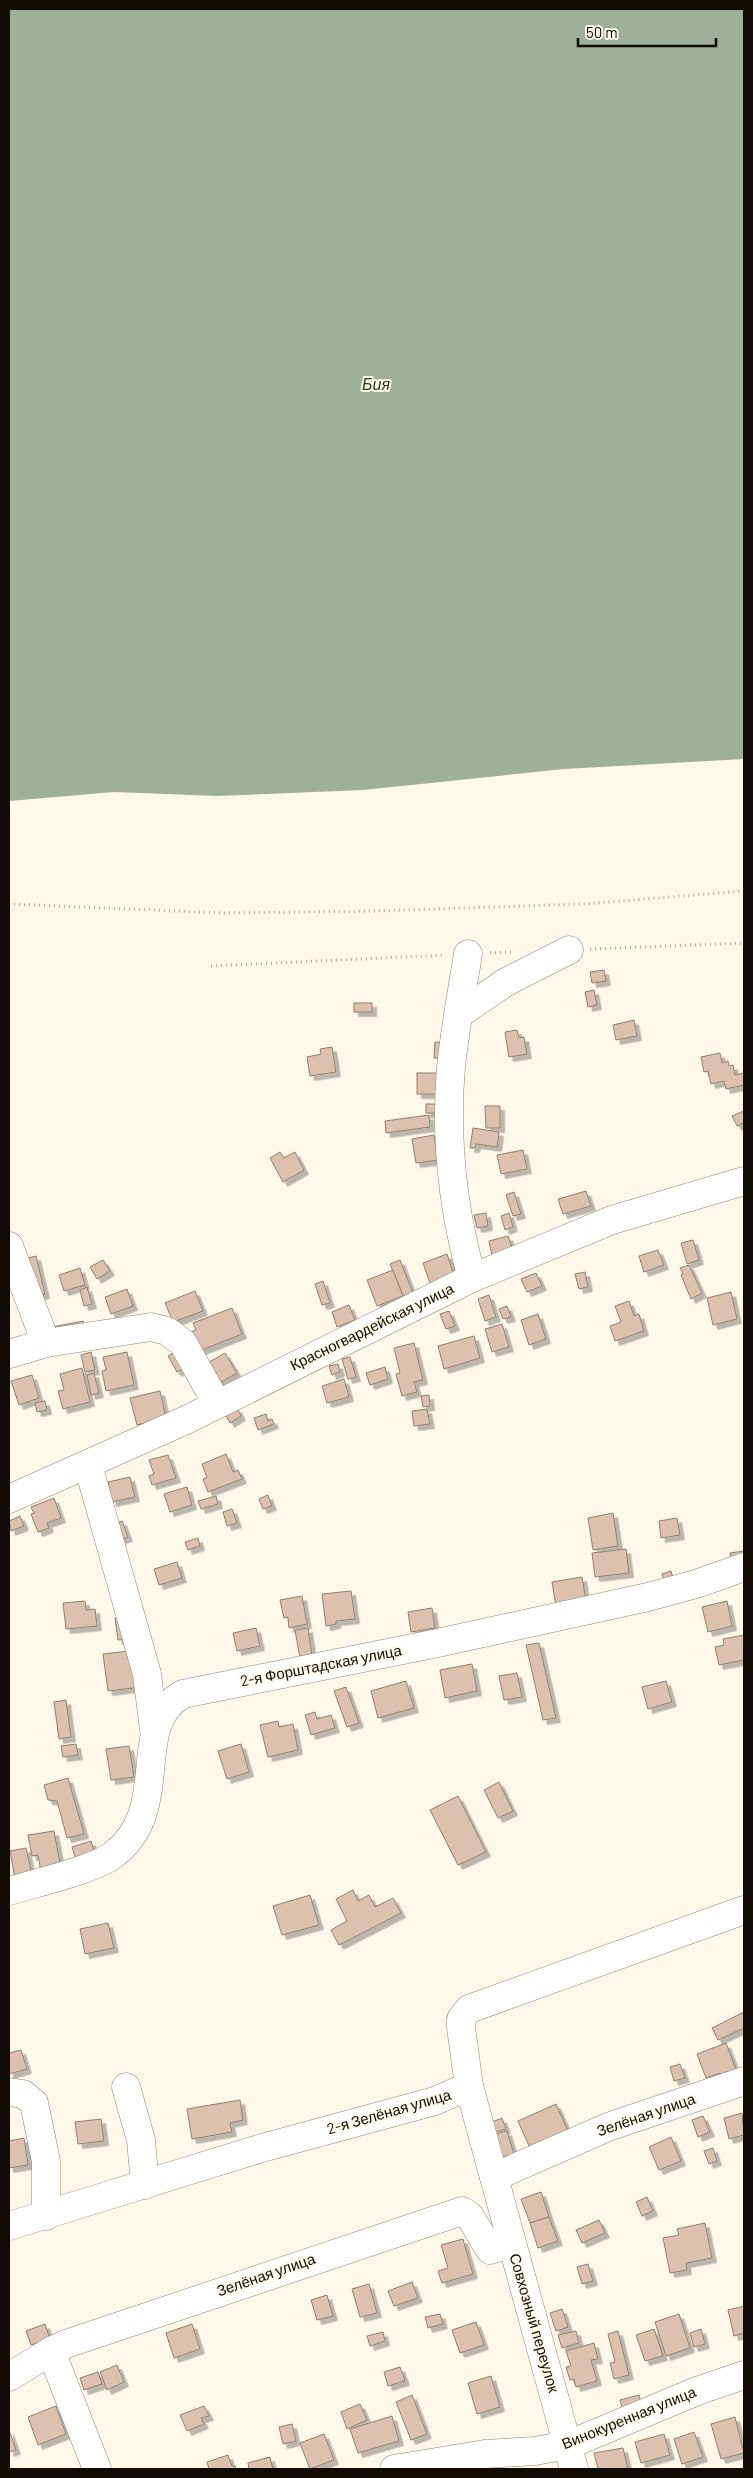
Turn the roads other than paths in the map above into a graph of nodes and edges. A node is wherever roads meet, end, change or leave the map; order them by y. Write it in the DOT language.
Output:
graph roads {
  1 [pos="569,950"];
  2 [pos="468,954"];
  3 [pos="459,1014"];
  4 [pos="744,1180"];
  5 [pos="9,1246"];
  6 [pos="472,1278"];
  7 [pos="46,1343"];
  8 [pos="9,1354"];
  9 [pos="217,1404"];
  10 [pos="88,1465"];
  11 [pos="9,1499"];
  12 [pos="744,1567"];
  13 [pos="154,1730"];
  14 [pos="9,1891"];
  15 [pos="744,1910"];
  16 [pos="744,2081"];
  17 [pos="469,2086"];
  18 [pos="126,2087"];
  19 [pos="9,2092"];
  20 [pos="494,2177"];
  21 [pos="145,2185"];
  22 [pos="46,2216"];
  23 [pos="9,2226"];
  24 [pos="511,2243"];
  25 [pos="51,2351"];
  26 [pos="744,2375"];
  27 [pos="9,2377"];
  28 [pos="571,2457"];
  29 [pos="537,2460"];
  30 [pos="97,2469"];
  31 [pos="394,2469"];
  1 -- 3 [label="street"];
  2 -- 3 [label="street"];
  3 -- 6 [label="street"];
  4 -- 6 [label="street, Красногвардейская улица"];
  5 -- 7 [label="street"];
  6 -- 9 [label="street, Красногвардейская улица"];
  7 -- 8 [label="street"];
  7 -- 9 [label="street"];
  9 -- 10 [label="street, Красногвардейская улица"];
  10 -- 11 [label="street, Красногвардейская улица"];
  10 -- 13 [label="street"];
  12 -- 13 [label="street, 2-я Форштадская улица"];
  13 -- 14 [label="street, 2-я Форштадская улица"];
  15 -- 17 [label="street, 2-я Зелёная улица"];
  16 -- 20 [label="street, Зелёная улица"];
  17 -- 20 [label="street, Совхозный переулок"];
  17 -- 21 [label="street, 2-я Зелёная улица"];
  18 -- 21 [label="street"];
  19 -- 22 [label="street"];
  20 -- 24 [label="street, Совхозный переулок"];
  21 -- 22 [label="street, 2-я Зелёная улица"];
  22 -- 23 [label="street, 2-я Зелёная улица"];
  24 -- 25 [label="street, Зелёная улица"];
  24 -- 28 [label="street, Совхозный переулок"];
  25 -- 27 [label="street, Зелёная улица"];
  25 -- 30 [label="street"];
  26 -- 28 [label="street, Винокуренная улица"];
  28 -- 29 [label="street, Винокуренная улица"];
  29 -- 31 [label="street, Винокуренная улица"];
}
